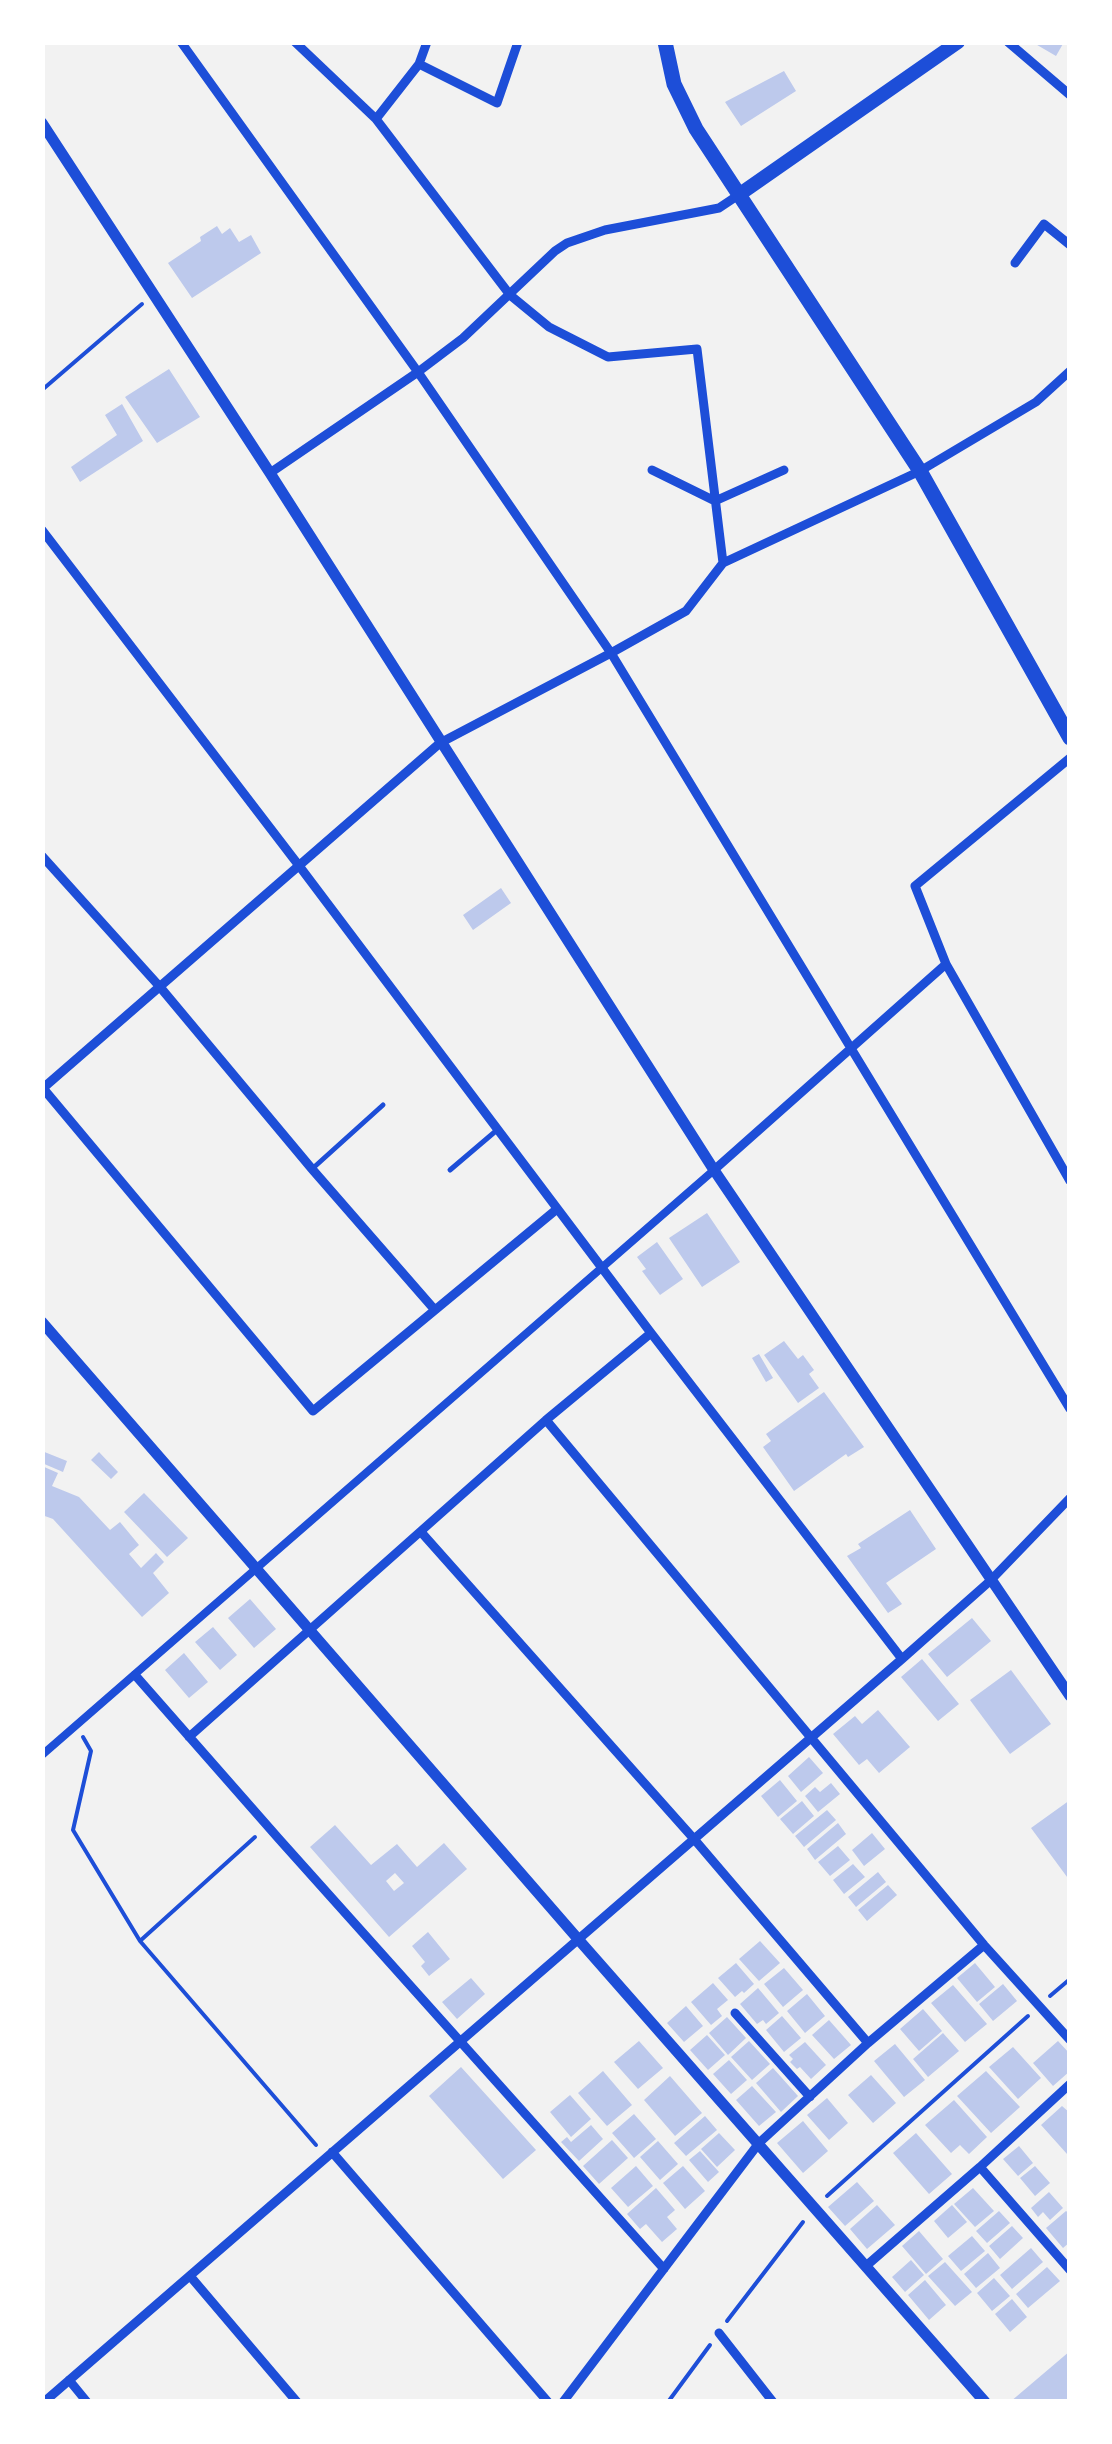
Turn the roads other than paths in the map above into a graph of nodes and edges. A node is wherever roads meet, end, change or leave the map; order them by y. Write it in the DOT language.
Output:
graph roads {
  1 [pos="181,42"];
  2 [pos="295,42"];
  3 [pos="427,42"];
  4 [pos="518,42"];
  5 [pos="664,42"];
  6 [pos="958,42"];
  7 [pos="1008,42"];
  8 [pos="419,64"];
  9 [pos="1070,95"];
  10 [pos="376,119"];
  11 [pos="42,124"];
  12 [pos="740,194"];
  13 [pos="1070,245"];
  14 [pos="1015,263"];
  15 [pos="510,295"];
  16 [pos="1070,371"];
  17 [pos="418,372"];
  18 [pos="652,470"];
  19 [pos="784,470"];
  20 [pos="920,471"];
  21 [pos="270,473"];
  22 [pos="716,500"];
  23 [pos="42,530"];
  24 [pos="723,564"];
  25 [pos="611,654"];
  26 [pos="1070,738"];
  27 [pos="440,743"];
  28 [pos="1070,758"];
  29 [pos="42,856"];
  30 [pos="300,867"];
  31 [pos="946,964"];
  32 [pos="160,987"];
  33 [pos="851,1050"];
  34 [pos="43,1088"];
  35 [pos="384,1105"];
  36 [pos="498,1130"];
  37 [pos="312,1169"];
  38 [pos="450,1170"];
  39 [pos="714,1170"];
  40 [pos="1070,1181"];
  41 [pos="558,1209"];
  42 [pos="602,1268"];
  43 [pos="434,1309"];
  44 [pos="42,1322"];
  45 [pos="651,1333"];
  46 [pos="1070,1410"];
  47 [pos="546,1420"];
  48 [pos="1070,1498"];
  49 [pos="421,1532"];
  50 [pos="258,1569"];
  51 [pos="990,1580"];
  52 [pos="311,1629"];
  53 [pos="902,1659"];
  54 [pos="135,1674"];
  55 [pos="1070,1696"];
  56 [pos="189,1736"];
  57 [pos="810,1738"];
  58 [pos="42,1755"];
  59 [pos="694,1839"];
  60 [pos="578,1939"];
  61 [pos="984,1945"];
  62 [pos="735,2012"];
  63 [pos="1070,2040"];
  64 [pos="459,2042"];
  65 [pos="868,2043"];
  66 [pos="1070,2084"];
  67 [pos="810,2097"];
  68 [pos="759,2143"];
  69 [pos="329,2154"];
  70 [pos="980,2167"];
  71 [pos="866,2266"];
  72 [pos="664,2269"];
  73 [pos="1070,2270"];
  74 [pos="190,2276"];
  75 [pos="719,2332"];
  76 [pos="69,2380"];
  77 [pos="769,2400"];
  78 [pos="44,2402"];
  79 [pos="87,2402"];
  80 [pos="297,2402"];
  81 [pos="548,2402"];
  82 [pos="564,2402"];
  83 [pos="985,2402"];
  1 -- 17 [label="street"];
  2 -- 10 [label="street"];
  3 -- 8 [label="street"];
  4 -- 8 [label="street"];
  5 -- 12 [label="main road"];
  6 -- 12 [label="main road"];
  7 -- 9 [label="street"];
  8 -- 10 [label="street"];
  10 -- 15 [label="street"];
  11 -- 21 [label="street"];
  12 -- 15 [label="street"];
  12 -- 20 [label="main road"];
  13 -- 14 [label="street"];
  15 -- 17 [label="street"];
  15 -- 22 [label="street"];
  16 -- 20 [label="street"];
  17 -- 21 [label="street"];
  17 -- 25 [label="street"];
  18 -- 22 [label="street"];
  19 -- 22 [label="street"];
  20 -- 24 [label="street"];
  20 -- 26 [label="main road"];
  21 -- 27 [label="street"];
  22 -- 24 [label="street"];
  23 -- 30 [label="street"];
  24 -- 25 [label="street"];
  25 -- 27 [label="street"];
  25 -- 33 [label="street"];
  27 -- 30 [label="street"];
  27 -- 39 [label="street"];
  28 -- 31 [label="street"];
  29 -- 32 [label="street"];
  30 -- 32 [label="street"];
  30 -- 36 [label="street"];
  31 -- 33 [label="street"];
  31 -- 40 [label="street"];
  32 -- 34 [label="street"];
  32 -- 37 [label="street"];
  33 -- 39 [label="street"];
  33 -- 46 [label="street"];
  34 -- 43 [label="street"];
  35 -- 37 [label="lane"];
  36 -- 38 [label="lane"];
  36 -- 41 [label="street"];
  37 -- 43 [label="street"];
  39 -- 42 [label="street"];
  39 -- 51 [label="street"];
  41 -- 42 [label="street"];
  41 -- 43 [label="street"];
  42 -- 45 [label="street"];
  42 -- 50 [label="street"];
  44 -- 50 [label="street"];
  45 -- 47 [label="street"];
  45 -- 53 [label="street"];
  47 -- 49 [label="street"];
  47 -- 57 [label="street"];
  48 -- 51 [label="street"];
  49 -- 52 [label="street"];
  49 -- 59 [label="street"];
  50 -- 52 [label="street"];
  50 -- 54 [label="street"];
  51 -- 53 [label="street"];
  51 -- 55 [label="street"];
  52 -- 56 [label="street"];
  52 -- 60 [label="street"];
  53 -- 57 [label="street"];
  54 -- 56 [label="street"];
  54 -- 58 [label="street"];
  56 -- 64 [label="street"];
  57 -- 59 [label="street"];
  57 -- 61 [label="street"];
  59 -- 60 [label="street"];
  59 -- 65 [label="street"];
  60 -- 64 [label="street"];
  60 -- 68 [label="street"];
  61 -- 63 [label="street"];
  61 -- 65 [label="street"];
  62 -- 67 [label="street"];
  64 -- 69 [label="street"];
  64 -- 72 [label="street"];
  65 -- 67 [label="street"];
  66 -- 70 [label="street"];
  67 -- 68 [label="street"];
  68 -- 71 [label="street"];
  68 -- 72 [label="street"];
  69 -- 74 [label="street"];
  69 -- 81 [label="street"];
  70 -- 71 [label="street"];
  70 -- 73 [label="street"];
  71 -- 83 [label="street"];
  72 -- 82 [label="street"];
  74 -- 76 [label="street"];
  74 -- 80 [label="street"];
  75 -- 77 [label="street"];
  76 -- 78 [label="street"];
  76 -- 79 [label="street"];
}
